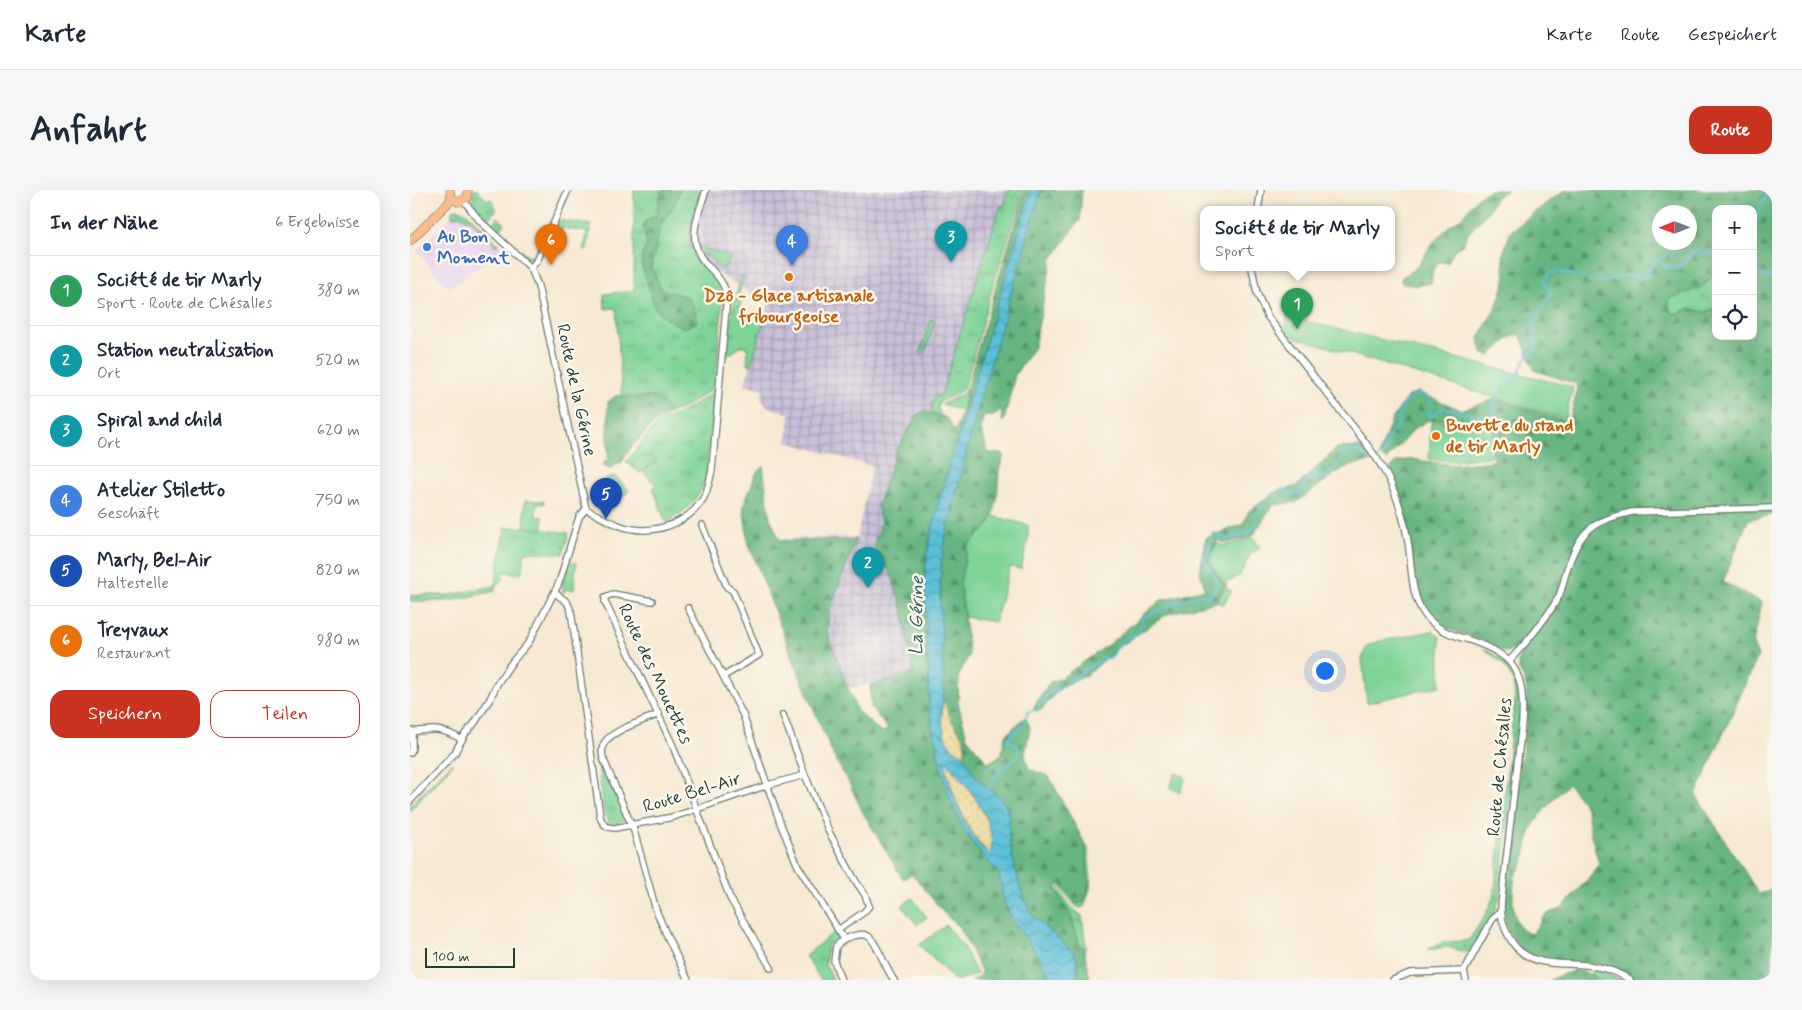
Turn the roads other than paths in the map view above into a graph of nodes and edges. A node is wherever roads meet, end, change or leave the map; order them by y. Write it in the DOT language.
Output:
graph roads {
  1 [pos="450,190"];
  2 [pos="468,190"];
  3 [pos="568,190"];
  4 [pos="706,190"];
  5 [pos="1261,190"];
  6 [pos="452,199"];
  7 [pos="464,200"];
  8 [pos="1259,206"];
  9 [pos="410,240"];
  10 [pos="531,268"];
  11 [pos="1253,271"];
  12 [pos="1772,508"];
  13 [pos="586,509"];
  14 [pos="702,525"];
  15 [pos="555,593"];
  16 [pos="652,601"];
  17 [pos="688,608"];
  18 [pos="1508,661"];
  19 [pos="724,676"];
  20 [pos="659,714"];
  21 [pos="784,715"];
  22 [pos="411,731"];
  23 [pos="462,740"];
  24 [pos="410,753"];
  25 [pos="805,775"];
  26 [pos="768,785"];
  27 [pos="410,801"];
  28 [pos="697,809"];
  29 [pos="632,826"];
  30 [pos="1501,910"];
  31 [pos="838,930"];
  32 [pos="844,939"];
  33 [pos="771,968"];
  34 [pos="1464,971"];
  35 [pos="688,980"];
  36 [pos="841,980"];
  37 [pos="894,980"];
  38 [pos="1393,980"];
  39 [pos="1466,980"];
  40 [pos="1630,980"];
  1 -- 6 [label="main road"];
  2 -- 7 [label="main road"];
  3 -- 10 [label="street"];
  4 -- 13 [label="street"];
  5 -- 8 [label="street"];
  6 -- 7 [label="main road"];
  6 -- 9 [label="main road"];
  7 -- 10 [label="street, Route de la Gérine"];
  10 -- 13 [label="street, Route de la Gérine"];
  11 -- 18 [label="street, Route de Chésalles"];
  12 -- 18 [label="street"];
  13 -- 15 [label="street"];
  14 -- 19 [label="street"];
  15 -- 23 [label="street"];
  15 -- 29 [label="street, Route Bel-Air"];
  16 -- 20 [label="street, Route des Mouettes"];
  17 -- 19 [label="street"];
  18 -- 30 [label="street, Route de Chésalles"];
  19 -- 26 [label="street"];
  20 -- 28 [label="street, Route des Mouettes"];
  20 -- 29 [label="street"];
  21 -- 25 [label="street"];
  22 -- 23 [label="street"];
  22 -- 24 [label="street"];
  23 -- 27 [label="street"];
  25 -- 26 [label="street"];
  25 -- 31 [label="street"];
  26 -- 28 [label="street, Route Bel-Air"];
  26 -- 31 [label="street, Route Bel-Air"];
  28 -- 29 [label="street, Route Bel-Air"];
  28 -- 33 [label="street, Route des Mouettes"];
  29 -- 35 [label="street"];
  30 -- 34 [label="street"];
  30 -- 40 [label="street, Route de Chésalles"];
  31 -- 32 [label="street, Route Bel-Air"];
  32 -- 36 [label="street"];
  32 -- 37 [label="street"];
  34 -- 38 [label="street"];
  34 -- 39 [label="street"];
}
